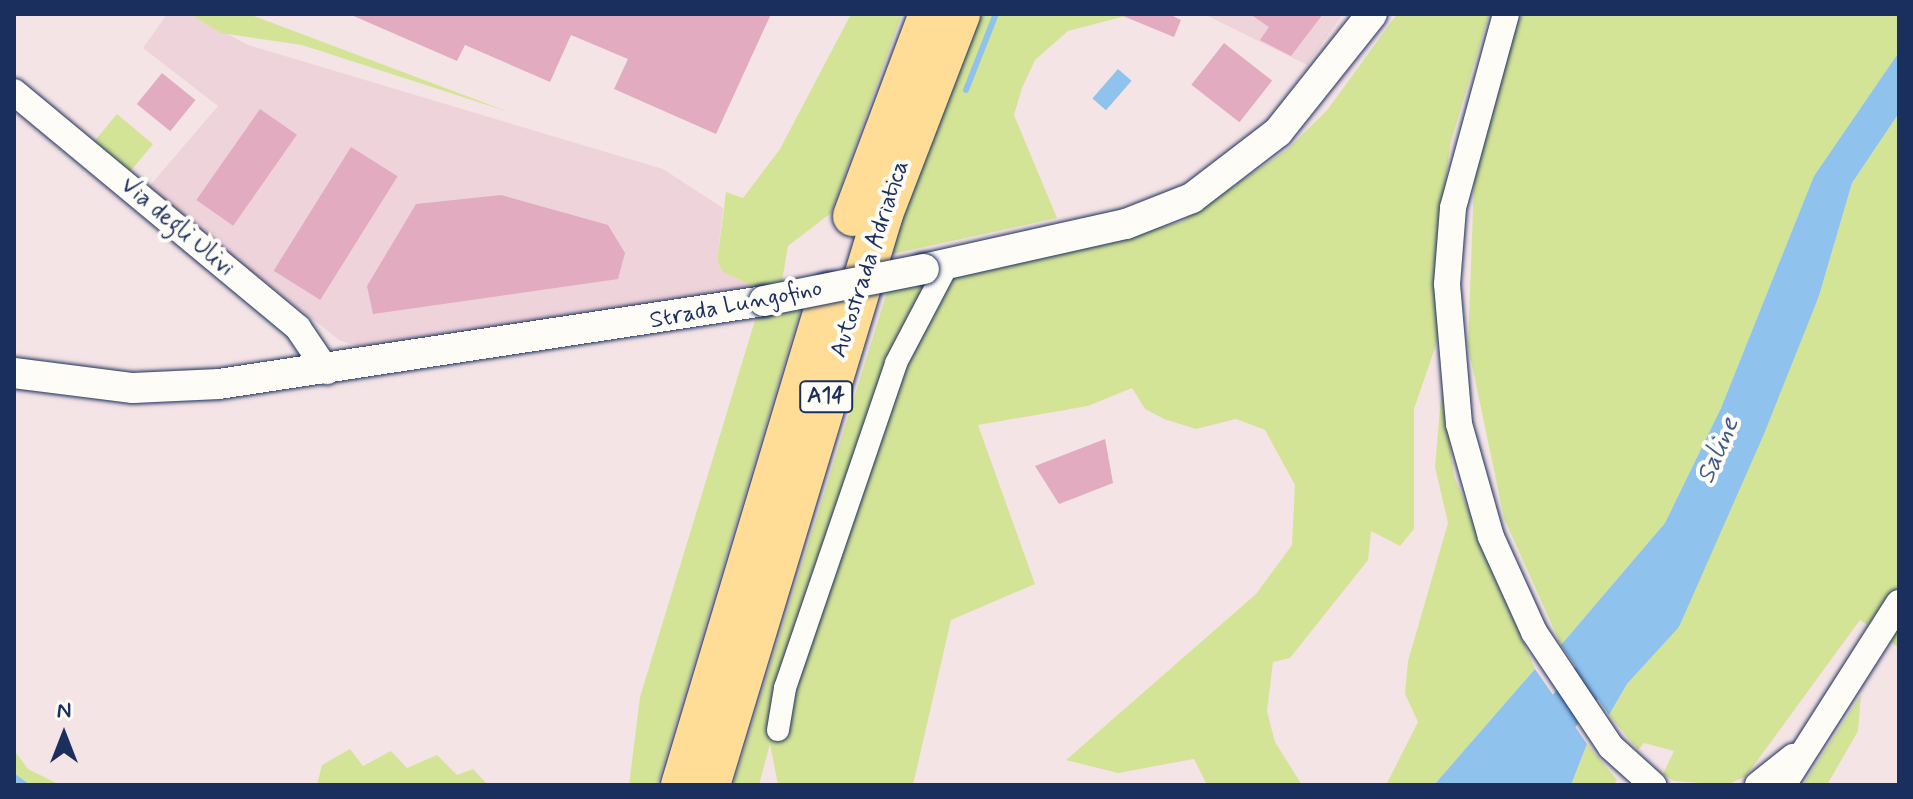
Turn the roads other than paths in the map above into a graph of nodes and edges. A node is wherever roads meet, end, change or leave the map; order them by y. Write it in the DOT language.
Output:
graph roads {
  1 [pos="929,14"];
  2 [pos="960,14"];
  3 [pos="1372,14"];
  4 [pos="1506,14"];
  5 [pos="14,92"];
  6 [pos="936,266"];
  7 [pos="327,371"];
  8 [pos="14,373"];
  9 [pos="1899,603"];
  10 [pos="778,730"];
  11 [pos="1801,748"];
  12 [pos="1642,781"];
  13 [pos="681,785"];
  14 [pos="710,785"];
  15 [pos="1758,785"];
  16 [pos="1783,785"];
  1 -- 13 [label="highway, Autostrada Adriatica / A14"];
  2 -- 14 [label="highway, Autostrada Adriatica / A14"];
  3 -- 6 [label="main road, Strada Lungofino"];
  4 -- 12 [label="street"];
  5 -- 7 [label="street, Via degli Ulivi"];
  6 -- 7 [label="main road, Strada Lungofino, bridge"];
  6 -- 10 [label="street"];
  7 -- 8 [label="main road, Strada Lungofino"];
  9 -- 11 [label="street"];
  11 -- 15 [label="street"];
  11 -- 16 [label="street"];
}
